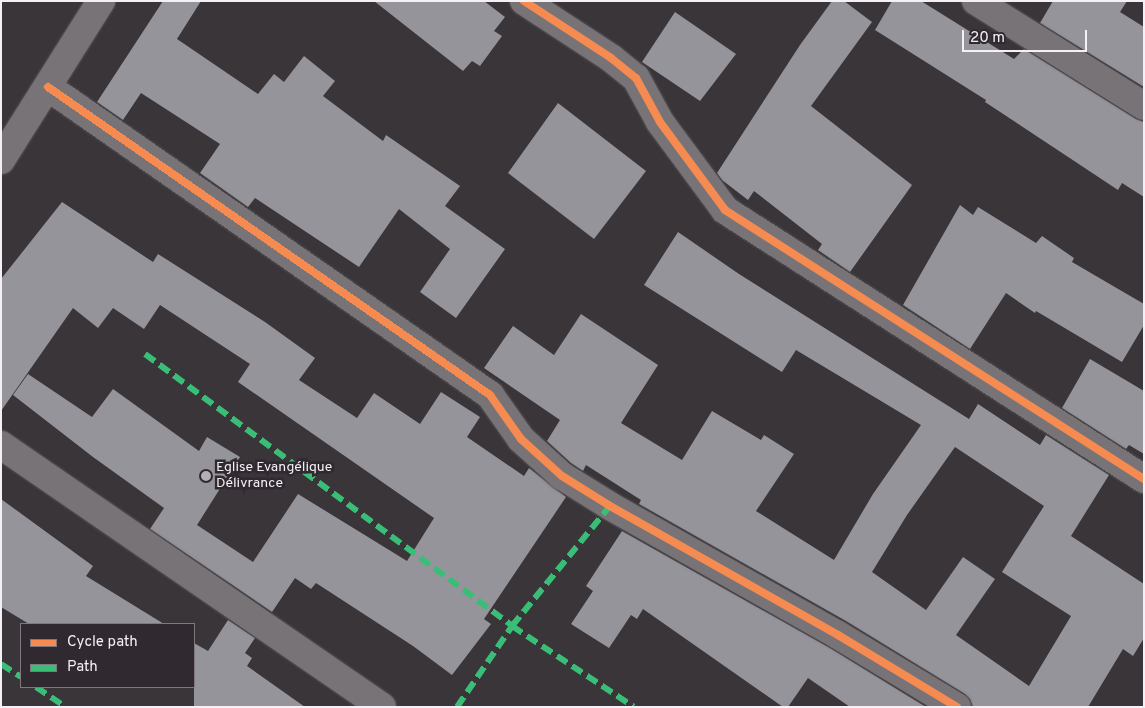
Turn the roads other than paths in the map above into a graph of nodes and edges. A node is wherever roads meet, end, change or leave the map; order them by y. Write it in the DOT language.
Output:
graph roads {
  1 [pos="101,1"];
  2 [pos="524,1"];
  3 [pos="976,1"];
  4 [pos="48,87"];
  5 [pos="1144,106"];
  6 [pos="1,160"];
  7 [pos="1,445"];
  8 [pos="1144,479"];
  9 [pos="382,707"];
  10 [pos="957,707"];
  1 -- 4 [label="street"];
  2 -- 8 [label="street"];
  3 -- 5 [label="street"];
  4 -- 6 [label="street"];
  4 -- 10 [label="street"];
  7 -- 9 [label="street"];
}
